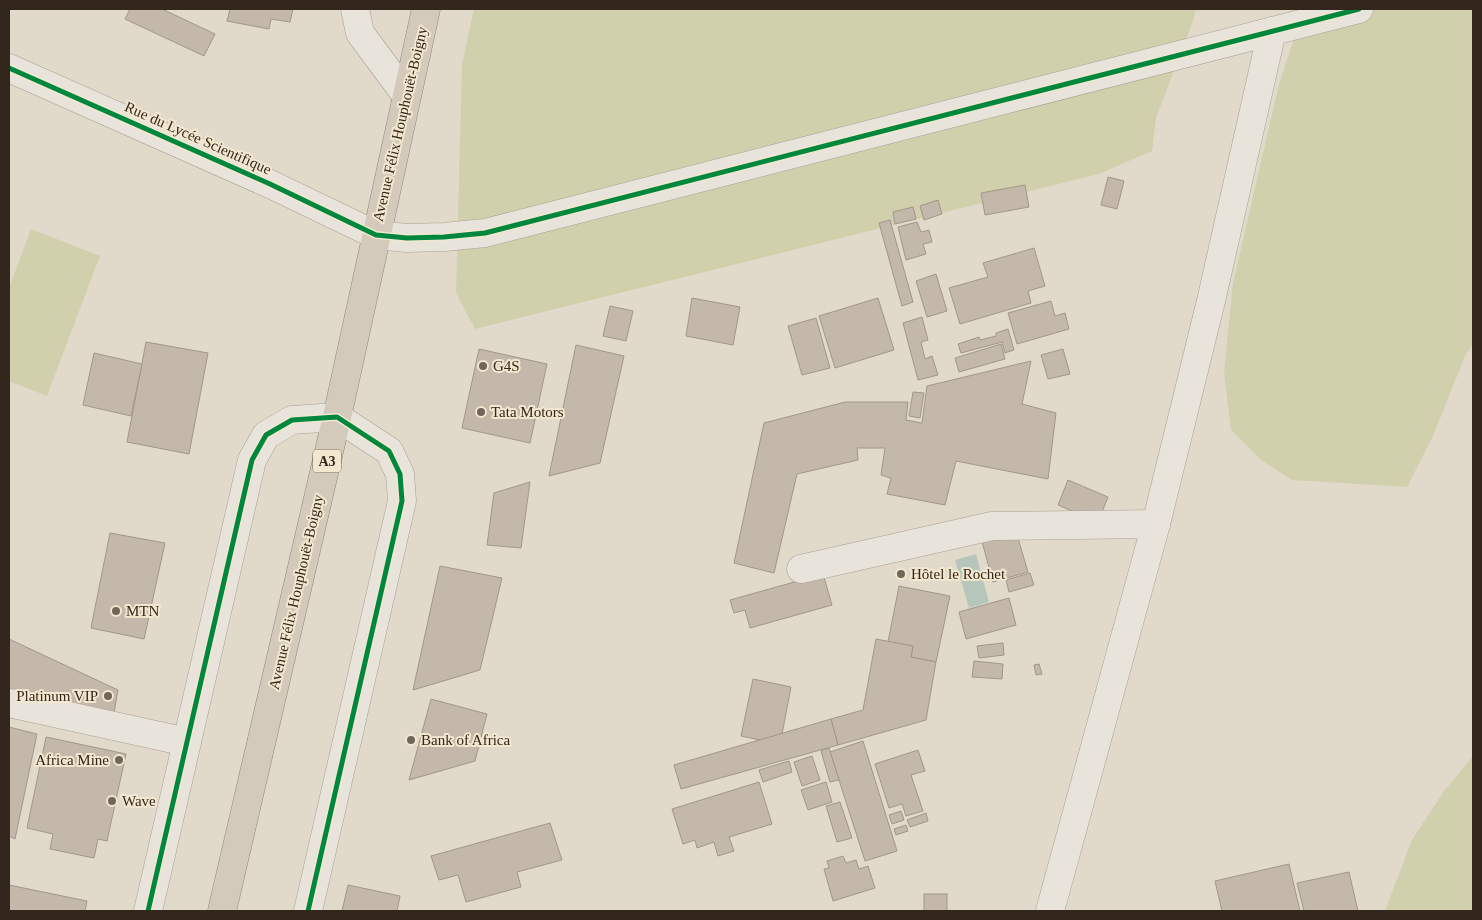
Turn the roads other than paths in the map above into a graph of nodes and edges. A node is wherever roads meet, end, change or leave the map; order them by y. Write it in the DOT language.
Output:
graph roads {
  1 [pos="355,9"];
  2 [pos="426,9"];
  3 [pos="1359,9"];
  4 [pos="1272,31"];
  5 [pos="9,68"];
  6 [pos="406,95"];
  7 [pos="376,235"];
  8 [pos="337,416"];
  9 [pos="1156,524"];
  10 [pos="801,569"];
  11 [pos="9,703"];
  12 [pos="187,742"];
  13 [pos="148,911"];
  14 [pos="222,911"];
  15 [pos="308,911"];
  16 [pos="1050,911"];
  1 -- 6 [label="street"];
  2 -- 6 [label="highway, Avenue Félix Houphouët-Boigny / A3"];
  3 -- 4 [label="street"];
  4 -- 7 [label="street"];
  4 -- 9 [label="street"];
  5 -- 7 [label="street, Rue du Lycée Scientifique"];
  6 -- 7 [label="highway, Avenue Félix Houphouët-Boigny / A3"];
  7 -- 8 [label="highway, Avenue Félix Houphouët-Boigny / A3"];
  8 -- 12 [label="street"];
  8 -- 14 [label="highway, Avenue Félix Houphouët-Boigny / A3"];
  8 -- 15 [label="street"];
  9 -- 10 [label="street"];
  9 -- 16 [label="street"];
  11 -- 12 [label="street"];
  12 -- 13 [label="street"];
}
